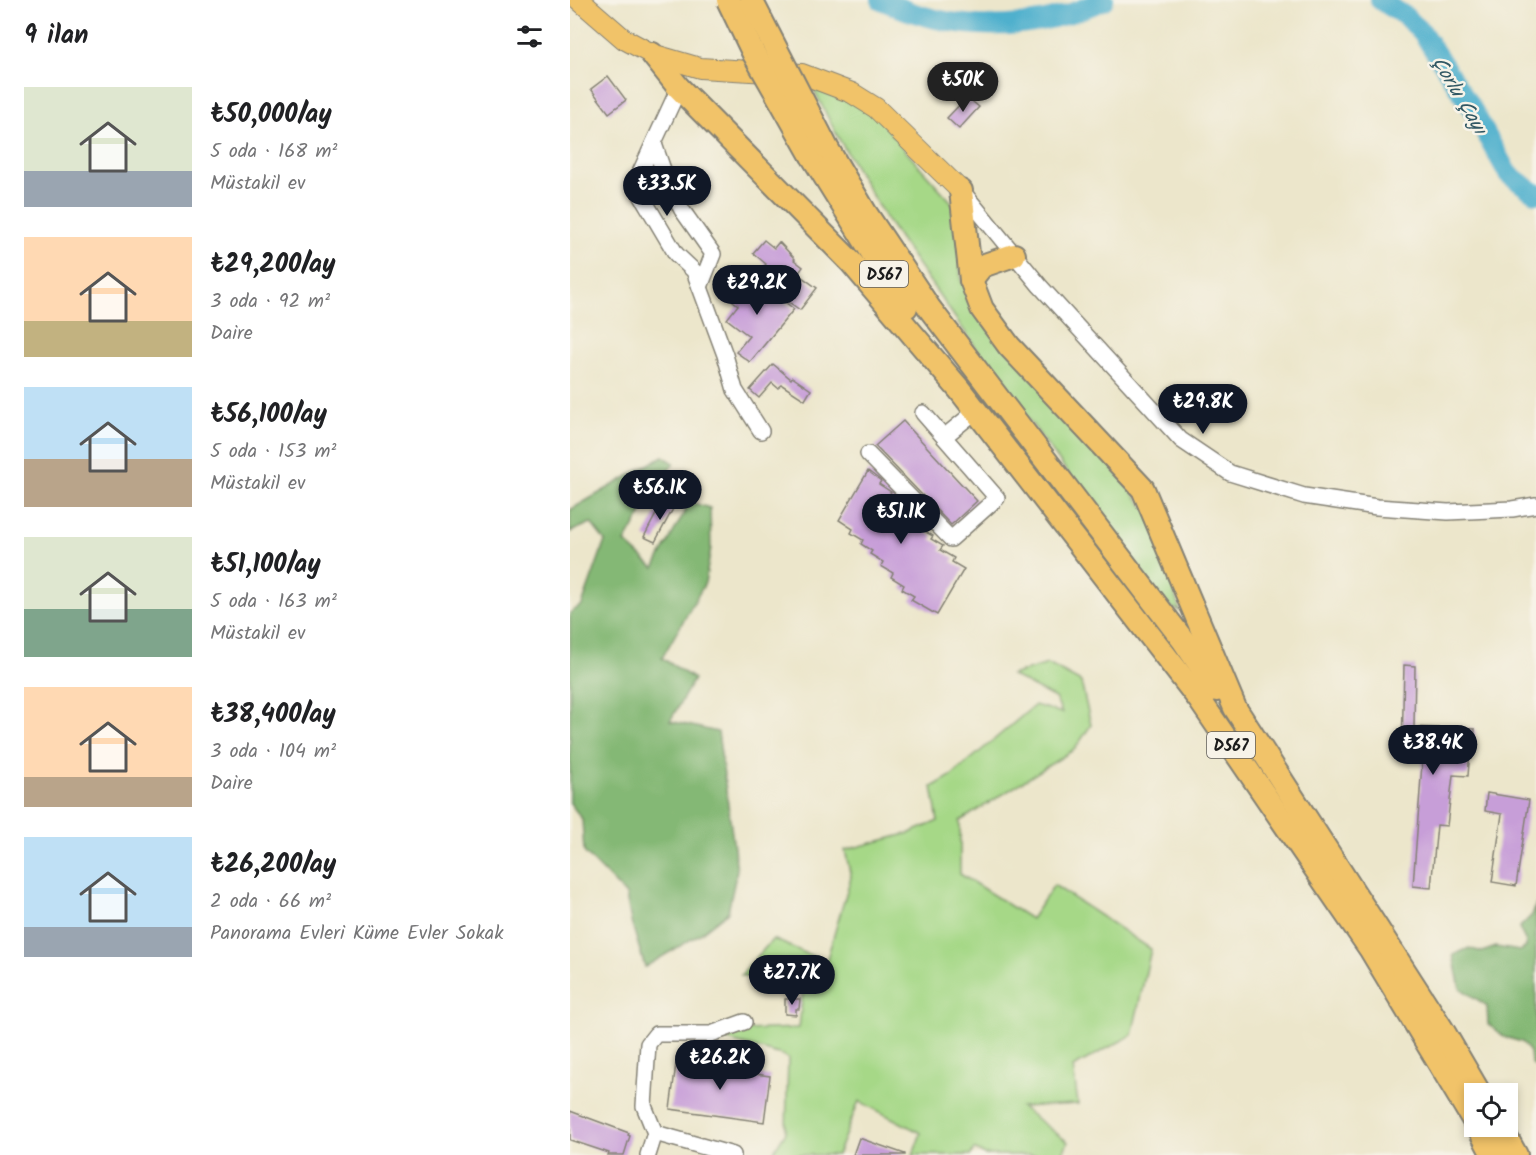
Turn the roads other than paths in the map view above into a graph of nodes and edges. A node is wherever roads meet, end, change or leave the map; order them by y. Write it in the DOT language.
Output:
graph roads {
  1 [pos="579,0"];
  2 [pos="598,0"];
  3 [pos="728,0"];
  4 [pos="751,0"];
  5 [pos="652,54"];
  6 [pos="679,88"];
  7 [pos="654,144"];
  8 [pos="820,152"];
  9 [pos="961,191"];
  10 [pos="1014,255"];
  11 [pos="971,280"];
  12 [pos="700,287"];
  13 [pos="959,389"];
  14 [pos="976,411"];
  15 [pos="923,413"];
  16 [pos="760,431"];
  17 [pos="944,437"];
  18 [pos="868,454"];
  19 [pos="1536,504"];
  20 [pos="1331,857"];
  21 [pos="744,1022"];
  22 [pos="1474,1083"];
  23 [pos="1464,1104"];
  24 [pos="655,1133"];
  25 [pos="1484,1137"];
  26 [pos="1506,1137"];
  27 [pos="648,1155"];
  28 [pos="733,1155"];
  29 [pos="1493,1155"];
  30 [pos="1516,1155"];
  1 -- 5 [label="main road"];
  2 -- 5 [label="main road"];
  3 -- 8 [label="highway, D567, bridge"];
  4 -- 8 [label="highway, D567, bridge"];
  5 -- 6 [label="highway"];
  5 -- 9 [label="main road"];
  6 -- 7 [label="street"];
  6 -- 13 [label="highway"];
  7 -- 12 [label="street"];
  7 -- 12 [label="street"];
  8 -- 13 [label="highway, D567"];
  8 -- 20 [label="highway, D567"];
  9 -- 10 [label="street"];
  9 -- 11 [label="highway"];
  10 -- 11 [label="highway"];
  10 -- 19 [label="street"];
  11 -- 20 [label="highway"];
  12 -- 16 [label="street"];
  13 -- 14 [label="highway, D567"];
  14 -- 17 [label="street"];
  14 -- 23 [label="highway, D567"];
  15 -- 17 [label="street"];
  17 -- 18 [label="street"];
  20 -- 22 [label="highway, D567"];
  21 -- 24 [label="street"];
  24 -- 27 [label="street"];
  24 -- 28 [label="street"];
  25 -- 29 [label="highway"];
  26 -- 30 [label="highway"];
}
